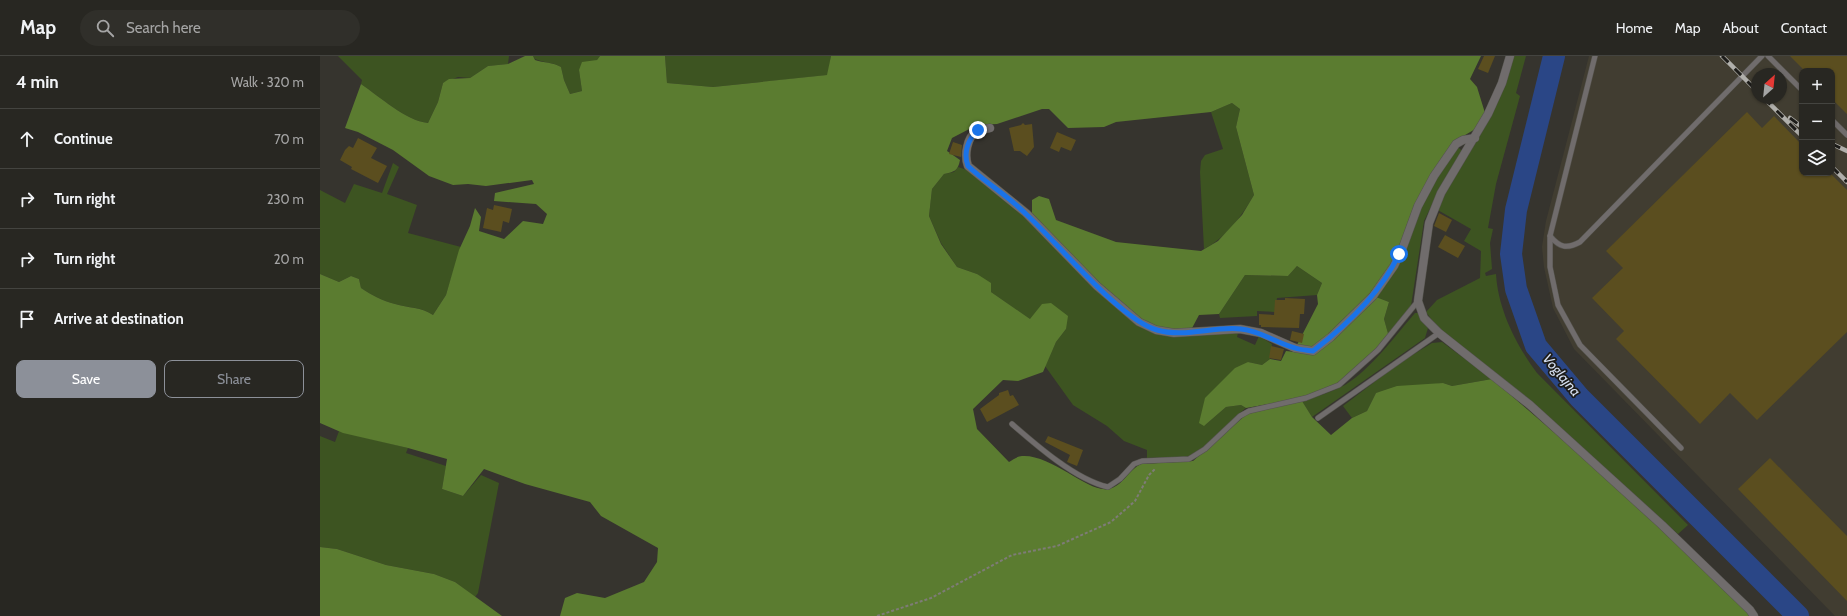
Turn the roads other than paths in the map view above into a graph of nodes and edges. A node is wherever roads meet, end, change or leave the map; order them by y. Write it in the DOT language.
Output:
graph roads {
  1 [pos="1510,56"];
  2 [pos="1595,56"];
  3 [pos="1762,56"];
  4 [pos="1768,56"];
  5 [pos="1799,87"];
  6 [pos="1835,123"];
  7 [pos="990,128"];
  8 [pos="1847,135"];
  9 [pos="1475,138"];
  10 [pos="1550,236"];
  11 [pos="1418,301"];
  12 [pos="1439,333"];
  13 [pos="1318,418"];
  14 [pos="1012,424"];
  15 [pos="1681,448"];
  16 [pos="1754,616"];
  1 -- 9 [label="street"];
  2 -- 10 [label="lane"];
  3 -- 10 [label="lane"];
  4 -- 5 [label="lane"];
  6 -- 8 [label="lane"];
  7 -- 9 [label="street"];
  9 -- 11 [label="street"];
  10 -- 15 [label="lane"];
  11 -- 12 [label="street"];
  11 -- 14 [label="lane"];
  12 -- 13 [label="lane"];
  12 -- 16 [label="street"];
}
